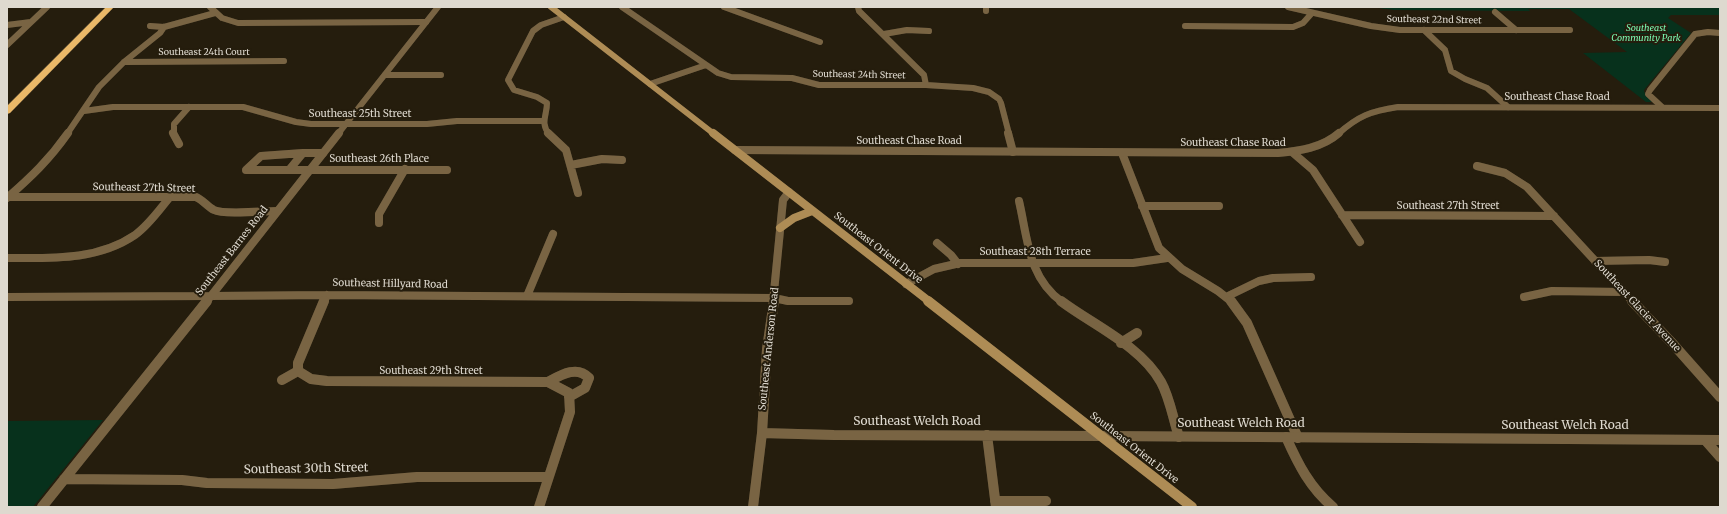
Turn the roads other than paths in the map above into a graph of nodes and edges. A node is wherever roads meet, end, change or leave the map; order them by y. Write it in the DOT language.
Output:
graph roads {
  1 [pos="47,7"];
  2 [pos="102,7"];
  3 [pos="110,7"];
  4 [pos="210,7"];
  5 [pos="438,7"];
  6 [pos="551,7"];
  7 [pos="622,7"];
  8 [pos="724,7"];
  9 [pos="858,7"];
  10 [pos="1288,7"];
  11 [pos="1312,12"];
  12 [pos="1495,12"];
  13 [pos="215,13"];
  14 [pos="564,17"];
  15 [pos="31,22"];
  16 [pos="426,22"];
  17 [pos="7,25"];
  18 [pos="150,26"];
  19 [pos="1185,26"];
  20 [pos="164,27"];
  21 [pos="1424,30"];
  22 [pos="1516,30"];
  23 [pos="1570,30"];
  24 [pos="929,31"];
  25 [pos="1720,33"];
  26 [pos="884,34"];
  27 [pos="820,42"];
  28 [pos="7,45"];
  29 [pos="284,61"];
  30 [pos="124,62"];
  31 [pos="706,65"];
  32 [pos="385,75"];
  33 [pos="440,76"];
  34 [pos="650,84"];
  35 [pos="926,85"];
  36 [pos="7,100"];
  37 [pos="188,107"];
  38 [pos="1508,107"];
  39 [pos="1662,107"];
  40 [pos="1720,108"];
  41 [pos="84,110"];
  42 [pos="7,111"];
  43 [pos="543,121"];
  44 [pos="346,124"];
  45 [pos="179,144"];
  46 [pos="735,150"];
  47 [pos="1013,152"];
  48 [pos="1292,152"];
  49 [pos="303,153"];
  50 [pos="323,153"];
  51 [pos="1122,153"];
  52 [pos="622,160"];
  53 [pos="571,164"];
  54 [pos="1477,166"];
  55 [pos="311,169"];
  56 [pos="405,169"];
  57 [pos="289,170"];
  58 [pos="447,170"];
  59 [pos="789,192"];
  60 [pos="578,193"];
  61 [pos="7,197"];
  62 [pos="170,197"];
  63 [pos="1019,201"];
  64 [pos="1142,206"];
  65 [pos="1219,206"];
  66 [pos="812,211"];
  67 [pos="277,212"];
  68 [pos="1342,215"];
  69 [pos="1554,216"];
  70 [pos="379,224"];
  71 [pos="780,228"];
  72 [pos="553,234"];
  73 [pos="1360,242"];
  74 [pos="936,243"];
  75 [pos="7,258"];
  76 [pos="1168,258"];
  77 [pos="1595,261"];
  78 [pos="1664,262"];
  79 [pos="1034,263"];
  80 [pos="958,264"];
  81 [pos="1311,277"];
  82 [pos="906,284"];
  83 [pos="1623,292"];
  84 [pos="327,294"];
  85 [pos="211,296"];
  86 [pos="527,296"];
  87 [pos="7,297"];
  88 [pos="1226,297"];
  89 [pos="1524,297"];
  90 [pos="774,298"];
  91 [pos="849,301"];
  92 [pos="1137,332"];
  93 [pos="1121,343"];
  94 [pos="298,371"];
  95 [pos="282,380"];
  96 [pos="548,382"];
  97 [pos="566,393"];
  98 [pos="1720,397"];
  99 [pos="762,433"];
  100 [pos="987,435"];
  101 [pos="1102,436"];
  102 [pos="1179,437"];
  103 [pos="1286,438"];
  104 [pos="1298,438"];
  105 [pos="1705,440"];
  106 [pos="1720,440"];
  107 [pos="1720,457"];
  108 [pos="548,477"];
  109 [pos="64,479"];
  110 [pos="1046,501"];
  111 [pos="996,504"];
  112 [pos="42,507"];
  113 [pos="539,507"];
  114 [pos="753,507"];
  115 [pos="1192,507"];
  116 [pos="1333,507"];
  1 -- 15 [label="street"];
  2 -- 36 [label="highway"];
  3 -- 42 [label="highway"];
  4 -- 13 [label="street"];
  5 -- 16 [label="street, Southeast Barnes Road"];
  6 -- 14 [label="main road, Southeast Orient Drive"];
  7 -- 31 [label="street, Southeast 24th Street"];
  8 -- 27 [label="street"];
  9 -- 26 [label="street"];
  10 -- 11 [label="street, Southeast 22nd Street"];
  11 -- 19 [label="street"];
  11 -- 21 [label="street, Southeast 22nd Street"];
  12 -- 22 [label="street"];
  13 -- 16 [label="street"];
  13 -- 20 [label="street"];
  14 -- 34 [label="main road, Southeast Orient Drive"];
  14 -- 43 [label="street"];
  15 -- 17 [label="street"];
  15 -- 28 [label="street"];
  16 -- 32 [label="street, Southeast Barnes Road"];
  18 -- 20 [label="street"];
  20 -- 30 [label="street"];
  21 -- 22 [label="street, Southeast 22nd Street"];
  21 -- 38 [label="street"];
  22 -- 23 [label="street, Southeast 22nd Street"];
  24 -- 26 [label="street"];
  25 -- 39 [label="street"];
  26 -- 35 [label="street"];
  29 -- 30 [label="street, Southeast 24th Court"];
  30 -- 41 [label="street"];
  31 -- 34 [label="street"];
  31 -- 35 [label="street, Southeast 24th Street"];
  32 -- 33 [label="street"];
  32 -- 44 [label="street, Southeast Barnes Road"];
  34 -- 46 [label="main road, Southeast Orient Drive"];
  35 -- 47 [label="street, Southeast 24th Street"];
  37 -- 41 [label="street, Southeast 25th Street"];
  37 -- 44 [label="street, Southeast 25th Street"];
  37 -- 45 [label="street"];
  38 -- 39 [label="street, Southeast Chase Road"];
  38 -- 48 [label="street, Southeast Chase Road"];
  39 -- 40 [label="street, Southeast Chase Road"];
  41 -- 61 [label="street"];
  43 -- 44 [label="street, Southeast 25th Street"];
  43 -- 53 [label="street"];
  44 -- 50 [label="street, Southeast Barnes Road"];
  46 -- 47 [label="street, Southeast Chase Road"];
  46 -- 59 [label="main road, Southeast Orient Drive"];
  47 -- 51 [label="street, Southeast Chase Road"];
  48 -- 51 [label="street, Southeast Chase Road"];
  48 -- 68 [label="street"];
  49 -- 50 [label="street"];
  49 -- 57 [label="street"];
  49 -- 57 [label="street, Southeast 26th Place"];
  50 -- 55 [label="street, Southeast Barnes Road"];
  51 -- 64 [label="street"];
  52 -- 53 [label="street"];
  53 -- 60 [label="street"];
  54 -- 69 [label="street, Southeast Glacier Avenue"];
  55 -- 56 [label="street, Southeast 26th Place"];
  55 -- 57 [label="street, Southeast 26th Place"];
  55 -- 67 [label="street, Southeast Barnes Road"];
  56 -- 58 [label="street, Southeast 26th Place"];
  56 -- 70 [label="street"];
  59 -- 66 [label="main road, Southeast Orient Drive"];
  59 -- 71 [label="street, Southeast Anderson Road"];
  61 -- 62 [label="street, Southeast 27th Street"];
  62 -- 67 [label="street, Southeast 27th Street"];
  62 -- 75 [label="street"];
  63 -- 79 [label="street"];
  64 -- 65 [label="street"];
  64 -- 76 [label="street"];
  66 -- 71 [label="main road"];
  66 -- 82 [label="main road, Southeast Orient Drive"];
  67 -- 85 [label="street, Southeast Barnes Road"];
  68 -- 69 [label="street, Southeast 27th Street"];
  68 -- 73 [label="street"];
  69 -- 77 [label="street, Southeast Glacier Avenue"];
  71 -- 90 [label="street, Southeast Anderson Road"];
  72 -- 86 [label="street"];
  74 -- 80 [label="street"];
  76 -- 79 [label="street, Southeast 28th Terrace"];
  76 -- 88 [label="street"];
  77 -- 78 [label="street"];
  77 -- 83 [label="street, Southeast Glacier Avenue"];
  79 -- 80 [label="street, Southeast 28th Terrace"];
  79 -- 93 [label="street"];
  80 -- 82 [label="street, Southeast 28th Terrace"];
  81 -- 88 [label="street"];
  82 -- 101 [label="main road, Southeast Orient Drive"];
  83 -- 89 [label="street"];
  83 -- 98 [label="street, Southeast Glacier Avenue"];
  84 -- 85 [label="street, Southeast Hillyard Road"];
  84 -- 86 [label="street, Southeast Hillyard Road"];
  84 -- 94 [label="street"];
  85 -- 87 [label="street, Southeast Hillyard Road"];
  85 -- 109 [label="street, Southeast Barnes Road"];
  86 -- 90 [label="street, Southeast Hillyard Road"];
  88 -- 104 [label="street"];
  90 -- 91 [label="street, Southeast Hillyard Road"];
  90 -- 99 [label="street, Southeast Anderson Road"];
  92 -- 93 [label="street"];
  93 -- 102 [label="street"];
  94 -- 95 [label="street"];
  94 -- 96 [label="street, Southeast 29th Street"];
  96 -- 97 [label="street, Southeast 29th Street"];
  96 -- 97 [label="street"];
  97 -- 108 [label="street"];
  99 -- 100 [label="street, Southeast Welch Road"];
  99 -- 114 [label="street, Southeast Anderson Road"];
  100 -- 101 [label="street, Southeast Welch Road"];
  100 -- 111 [label="street"];
  101 -- 102 [label="street, Southeast Welch Road"];
  101 -- 115 [label="main road, Southeast Orient Drive"];
  102 -- 103 [label="street, Southeast Welch Road"];
  103 -- 104 [label="street, Southeast Welch Road"];
  103 -- 116 [label="street"];
  104 -- 105 [label="street, Southeast Welch Road"];
  105 -- 106 [label="street, Southeast Welch Road"];
  105 -- 107 [label="street"];
  108 -- 109 [label="street, Southeast 30th Street"];
  108 -- 113 [label="street"];
  109 -- 112 [label="street, Southeast Barnes Road"];
  110 -- 111 [label="street"];
}
